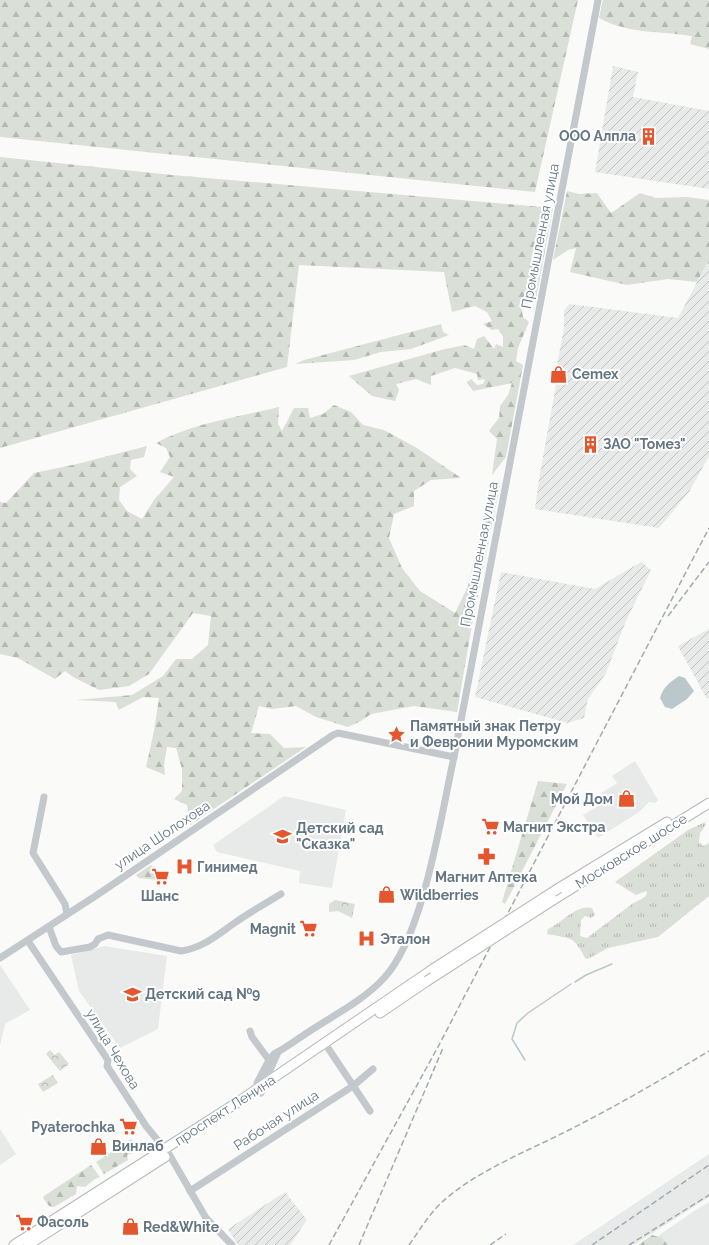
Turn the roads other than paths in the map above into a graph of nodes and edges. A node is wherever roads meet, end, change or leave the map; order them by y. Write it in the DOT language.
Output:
graph roads {
  1 [pos="598,0"];
  2 [pos="454,757"];
  3 [pos="709,796"];
  4 [pos="44,797"];
  5 [pos="709,803"];
  6 [pos="280,894"];
  7 [pos="67,914"];
  8 [pos="50,927"];
  9 [pos="28,940"];
  10 [pos="0,958"];
  11 [pos="433,969"];
  12 [pos="427,981"];
  13 [pos="250,1031"];
  14 [pos="328,1048"];
  15 [pos="278,1054"];
  16 [pos="269,1060"];
  17 [pos="289,1068"];
  18 [pos="373,1069"];
  19 [pos="353,1086"];
  20 [pos="261,1089"];
  21 [pos="370,1111"];
  22 [pos="167,1152"];
  23 [pos="190,1190"];
  24 [pos="229,1244"];
  25 [pos="14,1245"];
  26 [pos="28,1245"];
  1 -- 2 [label="street, Промышленная улица"];
  2 -- 7 [label="street, улица Шолохова"];
  2 -- 15 [label="street, Промышленная улица"];
  3 -- 11 [label="main road, Московское шоссе, bridge"];
  4 -- 7 [label="street"];
  5 -- 12 [label="main road, Московское шоссе, bridge"];
  6 -- 8 [label="street"];
  7 -- 8 [label="street, улица Шолохова"];
  8 -- 9 [label="street, улица Шолохова"];
  9 -- 10 [label="street, улица Шолохова"];
  9 -- 22 [label="street, улица Чехова"];
  11 -- 17 [label="main road, проспект Ленина"];
  12 -- 14 [label="main road, проспект Ленина"];
  13 -- 16 [label="street"];
  14 -- 19 [label="street"];
  14 -- 20 [label="main road, проспект Ленина"];
  15 -- 16 [label="street, Промышленная улица"];
  15 -- 17 [label="street"];
  15 -- 20 [label="street, Промышленная улица"];
  16 -- 20 [label="street, Промышленная улица"];
  17 -- 20 [label="main road, проспект Ленина"];
  18 -- 19 [label="street, Рабочая улица"];
  19 -- 21 [label="street"];
  19 -- 23 [label="street, Рабочая улица"];
  20 -- 22 [label="main road, проспект Ленина"];
  22 -- 23 [label="street, улица Чехова"];
  22 -- 25 [label="main road, проспект Ленина"];
  22 -- 26 [label="main road, проспект Ленина"];
  23 -- 24 [label="street, улица Чехова"];
}
